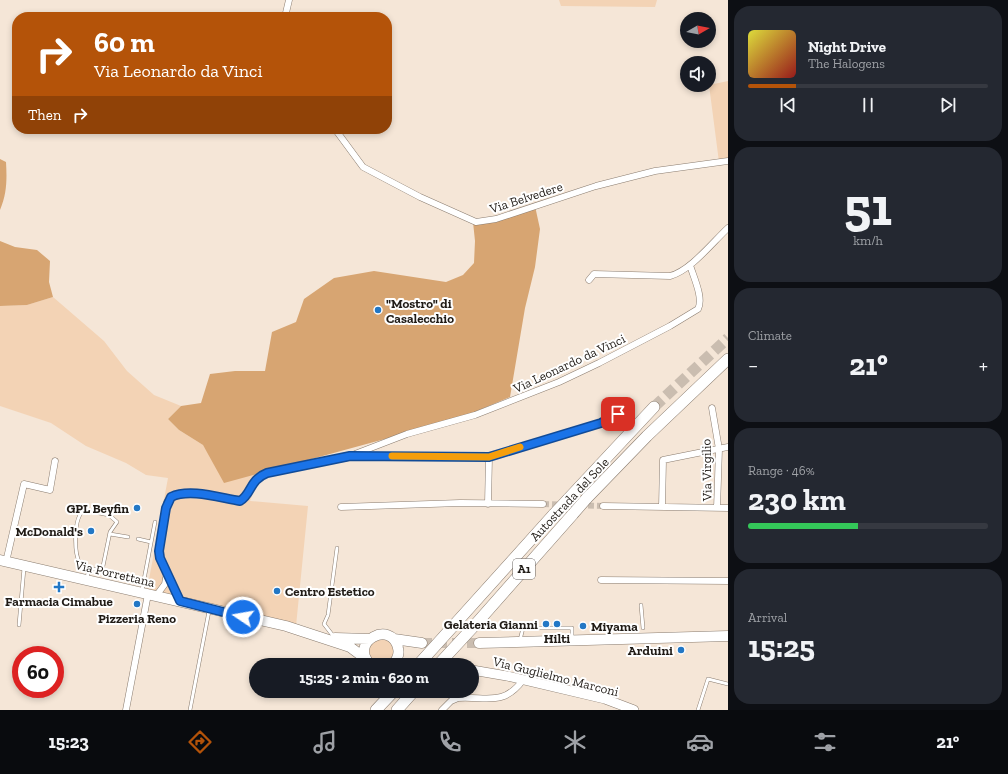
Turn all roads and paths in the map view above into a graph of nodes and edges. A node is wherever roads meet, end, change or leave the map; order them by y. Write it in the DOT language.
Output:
graph roads {
  1 [pos="289,0"];
  2 [pos="286,12"];
  3 [pos="339,134"];
  4 [pos="728,161"];
  5 [pos="728,228"];
  6 [pos="690,264"];
  7 [pos="589,280"];
  8 [pos="728,359"];
  9 [pos="654,407"];
  10 [pos="712,408"];
  11 [pos="624,409"];
  12 [pos="728,447"];
  13 [pos="719,449"];
  14 [pos="350,456"];
  15 [pos="489,457"];
  16 [pos="55,461"];
  17 [pos="488,504"];
  18 [pos="544,504"];
  19 [pos="603,506"];
  20 [pos="341,507"];
  21 [pos="662,507"];
  22 [pos="717,508"];
  23 [pos="728,508"];
  24 [pos="155,522"];
  25 [pos="110,534"];
  26 [pos="128,538"];
  27 [pos="138,539"];
  28 [pos="151,542"];
  29 [pos="337,548"];
  30 [pos="3,561"];
  31 [pos="24,566"];
  32 [pos="89,568"];
  33 [pos="167,571"];
  34 [pos="87,580"];
  35 [pos="601,580"];
  36 [pos="728,581"];
  37 [pos="148,594"];
  38 [pos="180,601"];
  39 [pos="641,605"];
  40 [pos="209,609"];
  41 [pos="19,625"];
  42 [pos="643,628"];
  43 [pos="316,635"];
  44 [pos="728,636"];
  45 [pos="334,638"];
  46 [pos="369,639"];
  47 [pos="394,639"];
  48 [pos="479,643"];
  49 [pos="363,658"];
  50 [pos="367,658"];
  51 [pos="398,658"];
  52 [pos="400,658"];
  53 [pos="424,658"];
  54 [pos="444,658"];
  55 [pos="479,671"];
  56 [pos="523,680"];
  57 [pos="728,684"];
  58 [pos="387,698"];
  59 [pos="408,698"];
  60 [pos="126,710"];
  61 [pos="190,710"];
  62 [pos="376,710"];
  63 [pos="397,710"];
  64 [pos="442,710"];
  65 [pos="634,710"];
  66 [pos="698,710"];
  1 -- 2 [label="street"];
  3 -- 4 [label="street, Via Belvedere"];
  5 -- 6 [label="street"];
  6 -- 7 [label="street"];
  6 -- 14 [label="street, Via Leonardo da Vinci"];
  8 -- 54 [label="highway, Autostrada del Sole / A1, bridge"];
  9 -- 53 [label="highway, Autostrada del Sole / A1, bridge"];
  10 -- 13 [label="street, Via Virgilio"];
  11 -- 15 [label="street, Via Leonardo da Vinci"];
  12 -- 13 [label="street"];
  13 -- 21 [label="street"];
  13 -- 22 [label="street, Via Virgilio"];
  14 -- 15 [label="street, Via Leonardo da Vinci"];
  14 -- 33 [label="street, Via Leonardo da Vinci"];
  15 -- 17 [label="street"];
  16 -- 30 [label="street"];
  17 -- 18 [label="street"];
  17 -- 20 [label="street"];
  19 -- 21 [label="street"];
  21 -- 22 [label="street"];
  22 -- 23 [label="street"];
  24 -- 28 [label="lane"];
  25 -- 26 [label="lane"];
  25 -- 32 [label="lane"];
  25 -- 32 [label="lane"];
  27 -- 28 [label="lane"];
  28 -- 37 [label="lane"];
  29 -- 45 [label="lane"];
  30 -- 31 [label="main road, Via Porrettana"];
  31 -- 34 [label="main road, Via Porrettana"];
  31 -- 41 [label="lane"];
  32 -- 34 [label="lane"];
  33 -- 37 [label="street"];
  33 -- 38 [label="street, Via Leonardo da Vinci"];
  34 -- 37 [label="main road, Via Porrettana"];
  35 -- 36 [label="street"];
  37 -- 38 [label="main road, Via Porrettana"];
  37 -- 60 [label="street"];
  38 -- 40 [label="main road, Via Porrettana"];
  39 -- 42 [label="lane"];
  40 -- 43 [label="main road, Via Porrettana"];
  40 -- 61 [label="lane"];
  43 -- 45 [label="main road, Via Porrettana"];
  43 -- 49 [label="main road, Via Porrettana"];
  44 -- 48 [label="main road"];
  45 -- 46 [label="main road, Via Porrettana"];
  46 -- 47 [label="main road, Via Porrettana"];
  46 -- 50 [label="main road"];
  47 -- 51 [label="main road"];
  47 -- 52 [label="main road"];
  55 -- 56 [label="main road, Via Guglielmo Marconi"];
  56 -- 64 [label="street"];
  56 -- 65 [label="main road, Via Guglielmo Marconi"];
  57 -- 66 [label="lane"];
  58 -- 62 [label="highway"];
  59 -- 63 [label="highway"];
}
